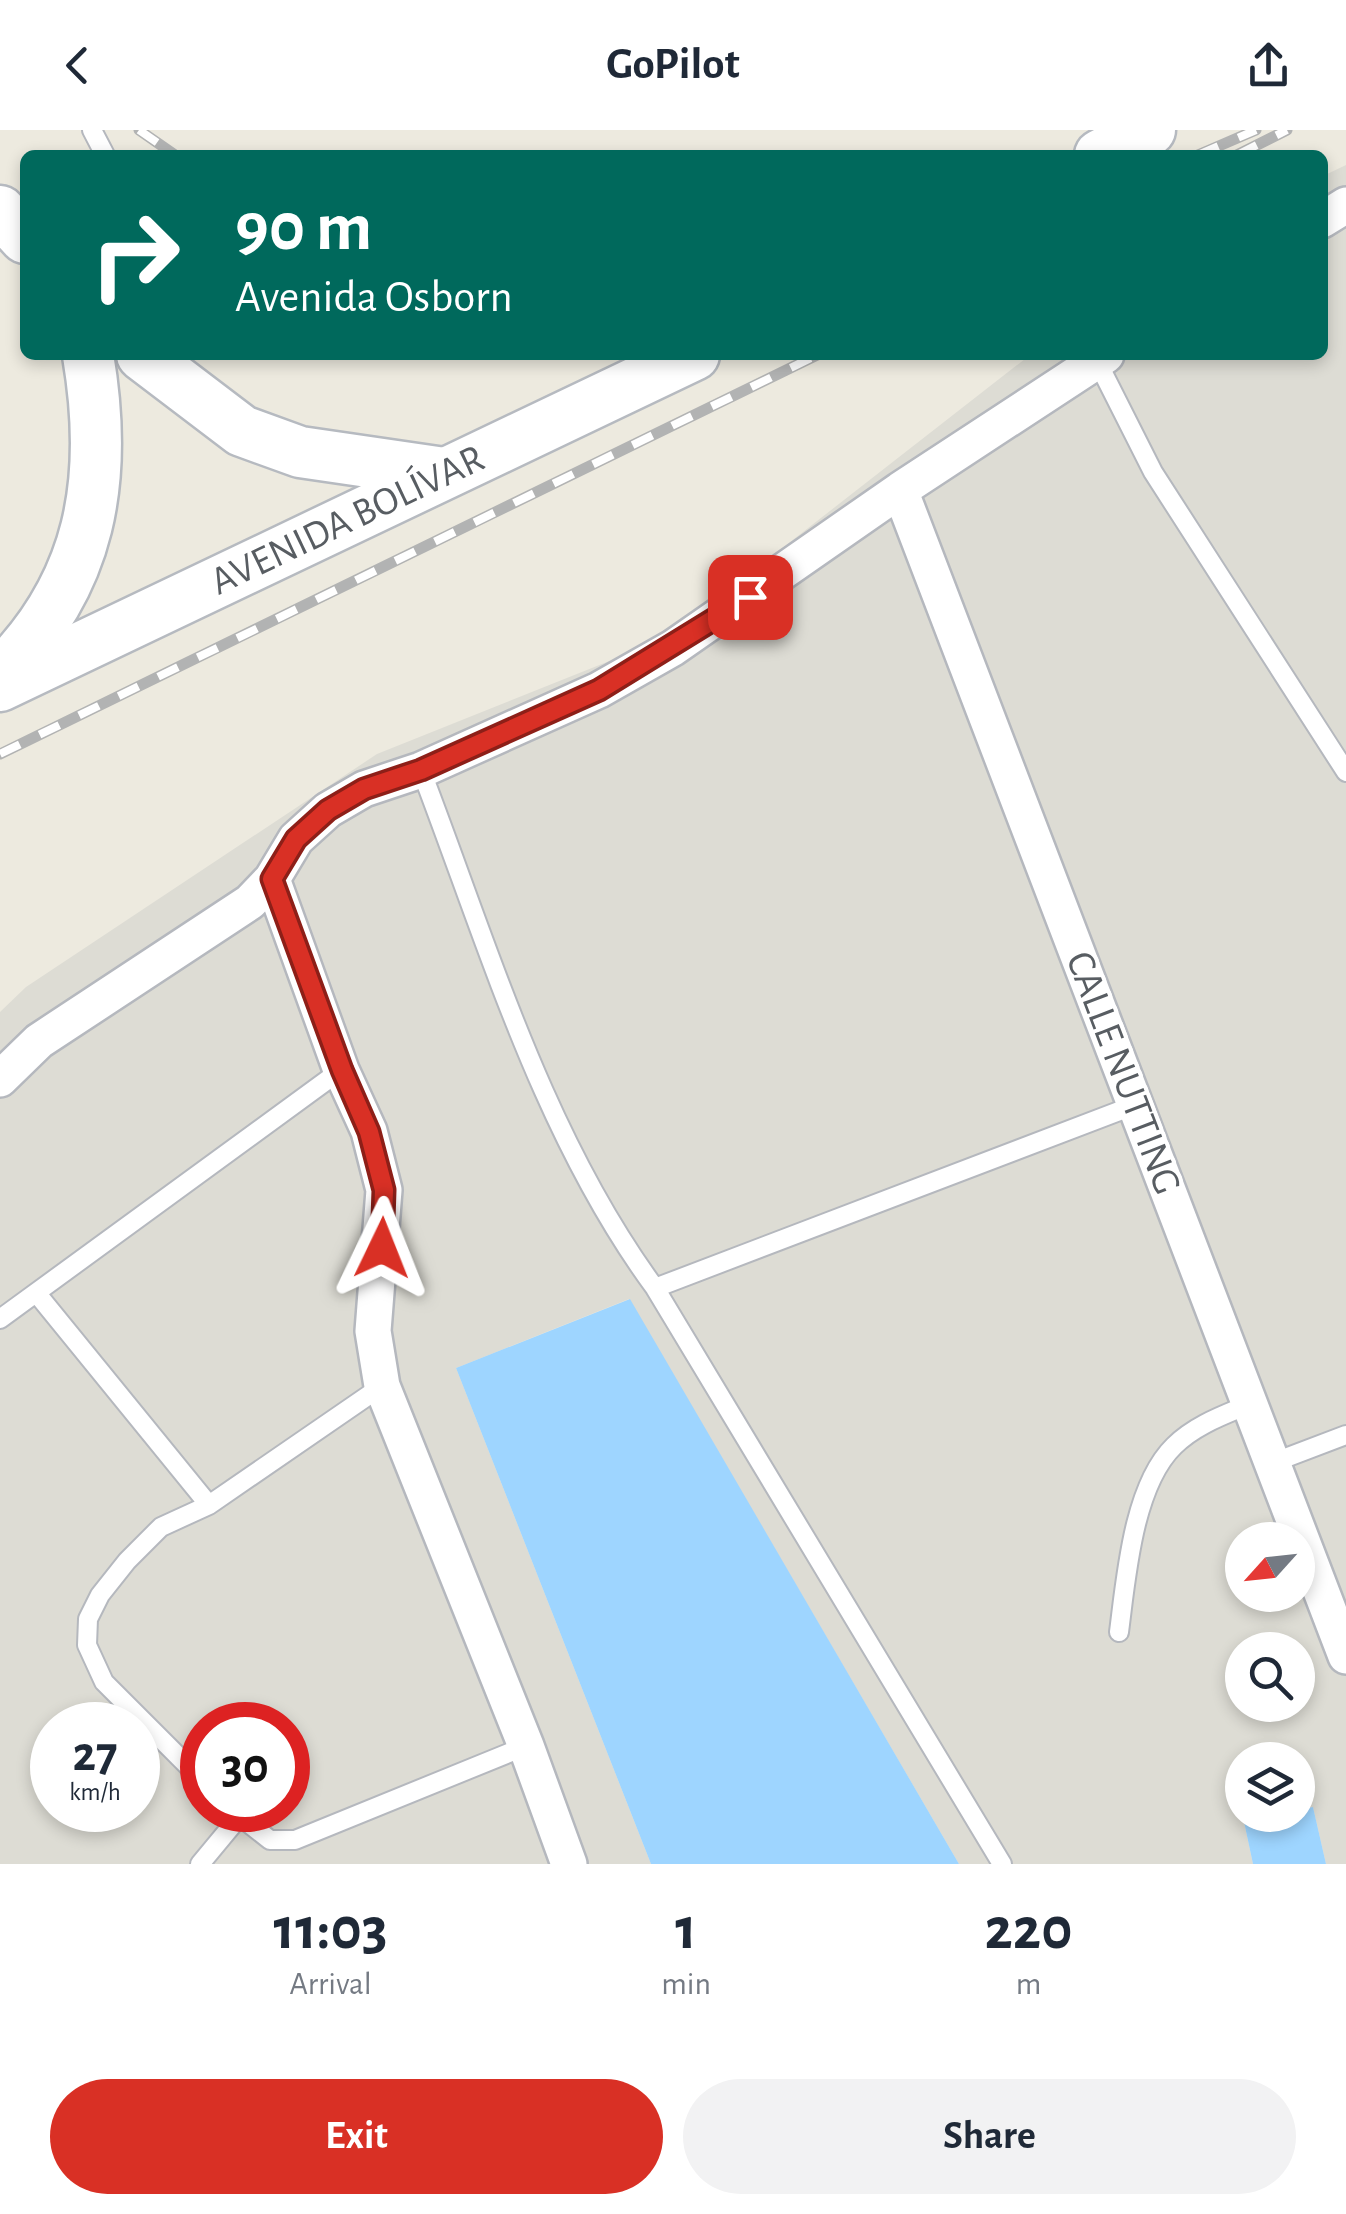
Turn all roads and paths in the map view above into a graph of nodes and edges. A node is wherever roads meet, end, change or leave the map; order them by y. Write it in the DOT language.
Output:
graph roads {
  1 [pos="1150,130"];
  2 [pos="1110,150"];
  3 [pos="0,211"];
  4 [pos="20,233"];
  5 [pos="89,360"];
  6 [pos="148,360"];
  7 [pos="683,360"];
  8 [pos="1098,360"];
  9 [pos="1102,360"];
  10 [pos="444,474"];
  11 [pos="900,490"];
  12 [pos="0,674"];
  13 [pos="0,686"];
  14 [pos="421,770"];
  15 [pos="1346,772"];
  16 [pos="272,879"];
  17 [pos="342,1070"];
  18 [pos="0,1079"];
  19 [pos="1135,1104"];
  20 [pos="655,1288"];
  21 [pos="38,1295"];
  22 [pos="0,1319"];
  23 [pos="382,1386"];
  24 [pos="1250,1404"];
  25 [pos="1346,1435"];
  26 [pos="1272,1463"];
  27 [pos="208,1505"];
  28 [pos="1119,1632"];
  29 [pos="1346,1656"];
  30 [pos="526,1746"];
  31 [pos="180,1758"];
  32 [pos="223,1832"];
  33 [pos="260,1832"];
  34 [pos="200,1864"];
  35 [pos="568,1864"];
  36 [pos="1002,1864"];
  1 -- 2 [label="main road"];
  3 -- 4 [label="main road"];
  5 -- 12 [label="main road"];
  6 -- 10 [label="main road"];
  7 -- 10 [label="main road, AVENIDA BOLÍVAR"];
  8 -- 11 [label="street"];
  9 -- 15 [label="lane"];
  10 -- 13 [label="main road, AVENIDA BOLÍVAR"];
  11 -- 14 [label="street"];
  11 -- 19 [label="street, CALLE NUTTING"];
  14 -- 16 [label="street"];
  14 -- 20 [label="lane"];
  16 -- 17 [label="street"];
  16 -- 18 [label="street"];
  17 -- 21 [label="lane"];
  17 -- 23 [label="street"];
  19 -- 20 [label="lane"];
  19 -- 24 [label="street, CALLE NUTTING"];
  20 -- 36 [label="lane"];
  21 -- 22 [label="lane"];
  21 -- 27 [label="lane"];
  23 -- 27 [label="lane"];
  23 -- 30 [label="street"];
  24 -- 26 [label="street, CALLE NUTTING"];
  24 -- 28 [label="lane"];
  25 -- 26 [label="lane"];
  26 -- 29 [label="street, CALLE NUTTING"];
  27 -- 31 [label="lane"];
  30 -- 33 [label="lane"];
  30 -- 35 [label="street"];
  32 -- 34 [label="lane"];
}
